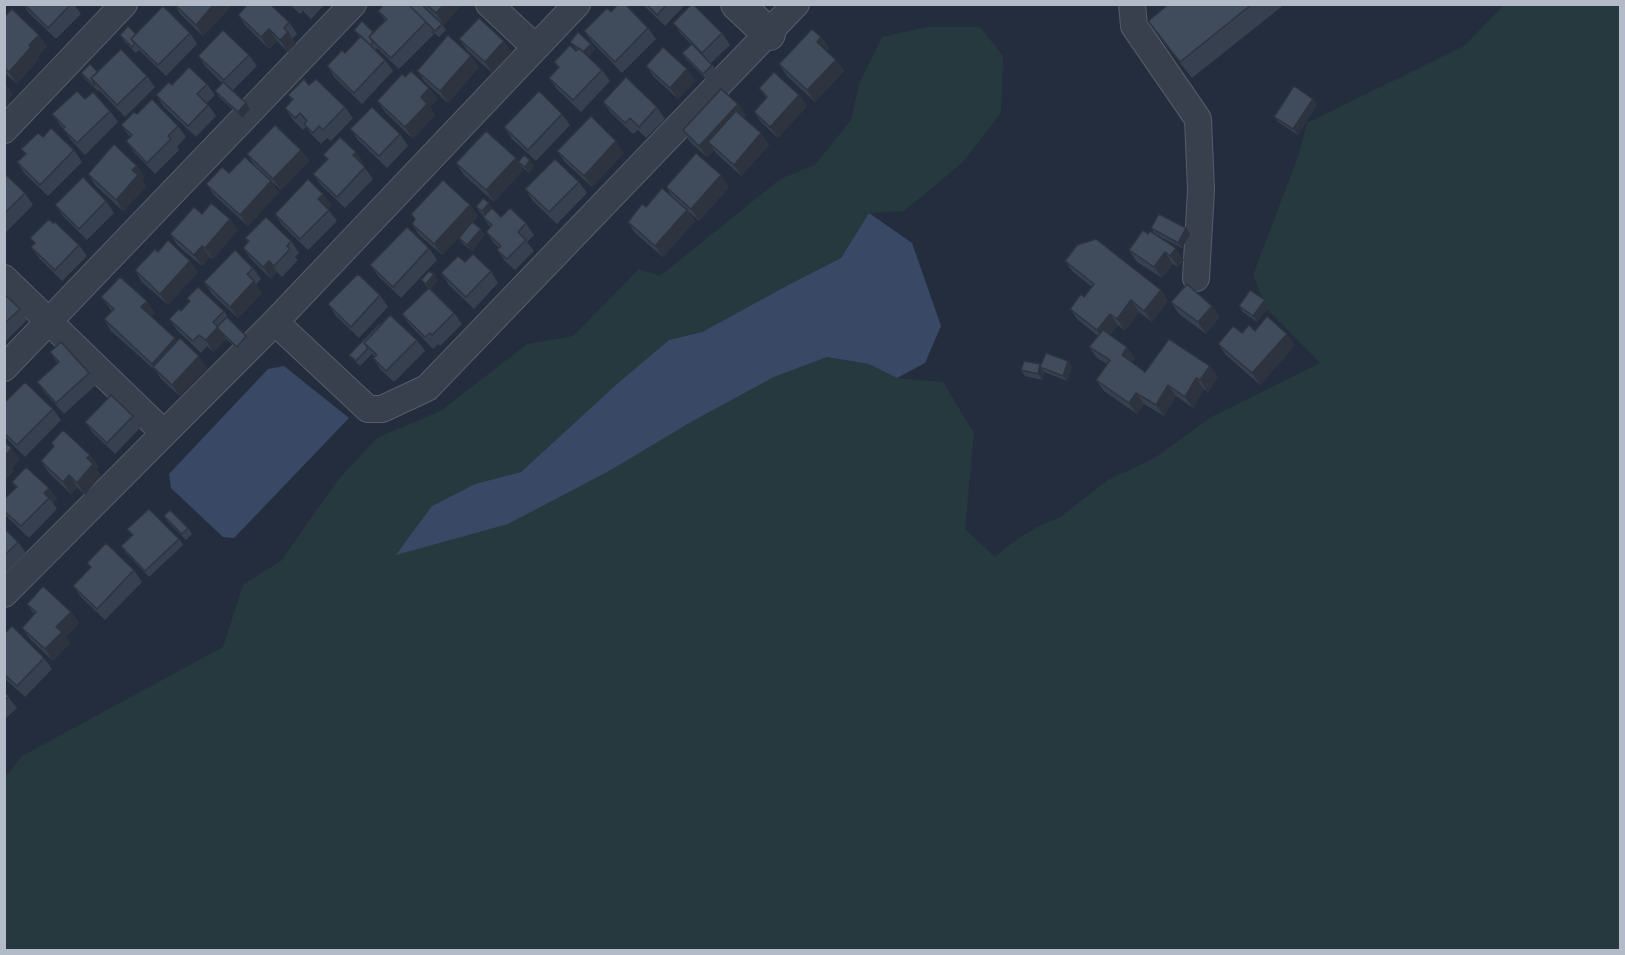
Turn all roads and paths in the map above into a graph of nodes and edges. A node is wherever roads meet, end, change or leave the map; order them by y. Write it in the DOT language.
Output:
graph roads {
  1 [pos="124,4"];
  2 [pos="353,4"];
  3 [pos="489,4"];
  4 [pos="577,4"];
  5 [pos="737,4"];
  6 [pos="796,4"];
  7 [pos="1132,4"];
  8 [pos="769,34"];
  9 [pos="534,47"];
  10 [pos="4,130"];
  11 [pos="4,278"];
  12 [pos="1196,278"];
  13 [pos="48,321"];
  14 [pos="275,322"];
  15 [pos="4,368"];
  16 [pos="164,433"];
  17 [pos="4,594"];
  1 -- 10 [label="street"];
  2 -- 13 [label="street"];
  3 -- 9 [label="street"];
  4 -- 9 [label="street"];
  5 -- 8 [label="street"];
  6 -- 8 [label="street"];
  7 -- 12 [label="street"];
  8 -- 14 [label="street"];
  9 -- 14 [label="street"];
  11 -- 13 [label="street"];
  13 -- 15 [label="street"];
  13 -- 16 [label="street"];
  14 -- 16 [label="street"];
  16 -- 17 [label="street"];
}
